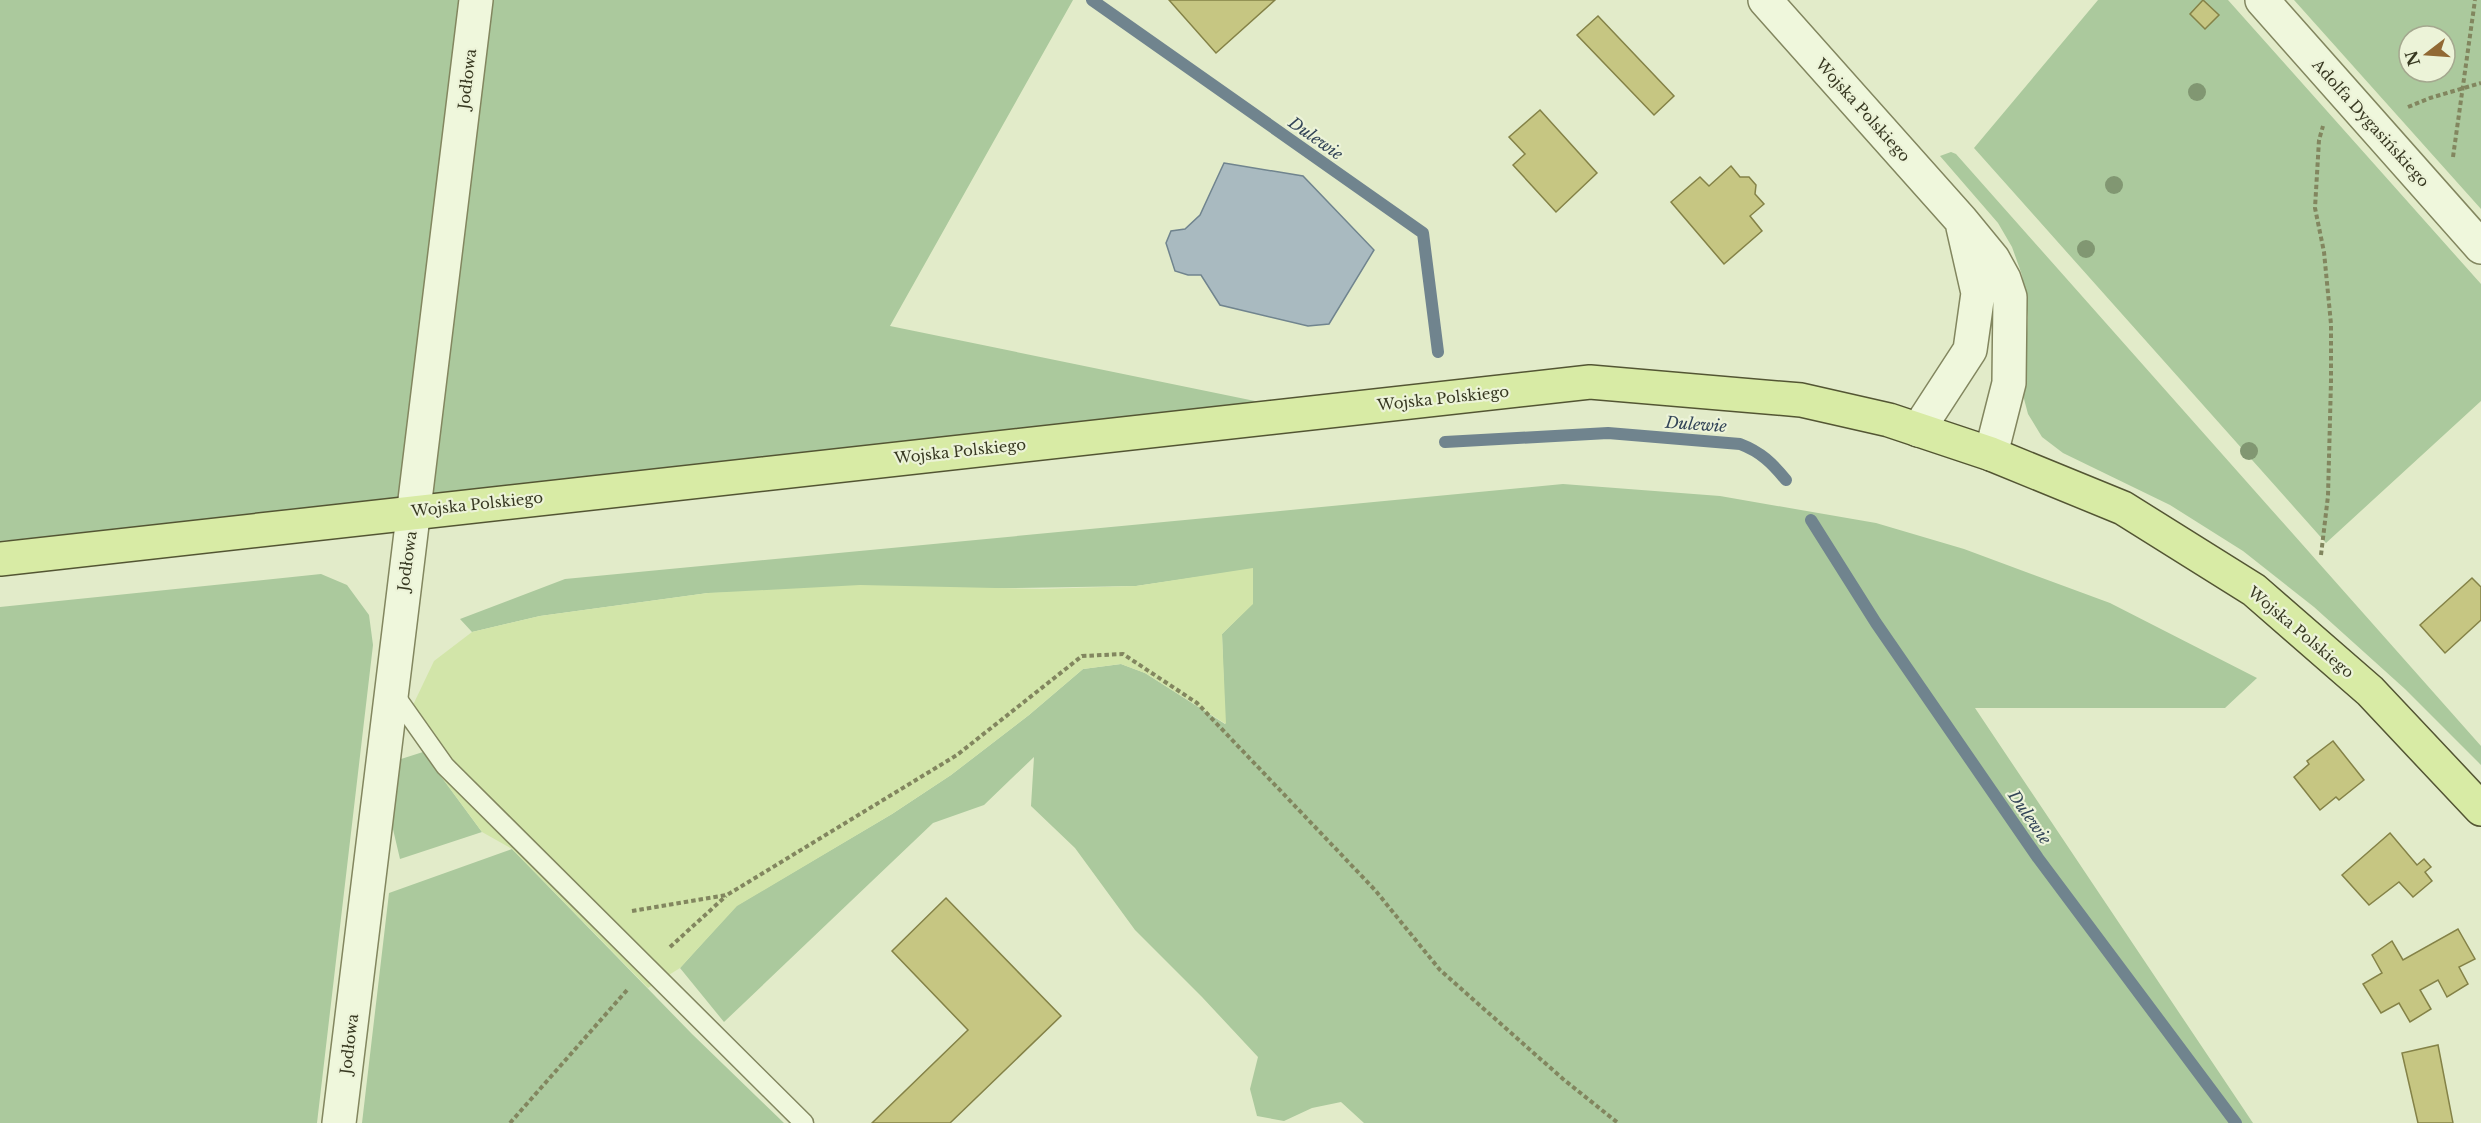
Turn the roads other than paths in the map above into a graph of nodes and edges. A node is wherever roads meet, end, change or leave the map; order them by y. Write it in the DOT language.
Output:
graph roads {
  1 [pos="476,0"];
  2 [pos="1765,0"];
  3 [pos="2262,0"];
  4 [pos="1961,220"];
  5 [pos="2481,247"];
  6 [pos="1918,430"];
  7 [pos="1991,454"];
  8 [pos="414,511"];
  9 [pos="0,559"];
  10 [pos="391,690"];
  11 [pos="2481,809"];
  12 [pos="339,1123"];
  13 [pos="804,1123"];
  1 -- 8 [label="street, Jodłowa"];
  2 -- 4 [label="street, Wojska Polskiego"];
  3 -- 5 [label="street, Adolfa Dygasińskiego"];
  4 -- 6 [label="street, Wojska Polskiego"];
  4 -- 7 [label="street, Wojska Polskiego"];
  6 -- 7 [label="main road, Wojska Polskiego"];
  6 -- 8 [label="main road, Wojska Polskiego"];
  7 -- 11 [label="main road, Wojska Polskiego"];
  8 -- 9 [label="main road, Wojska Polskiego"];
  8 -- 10 [label="street, Jodłowa"];
  10 -- 12 [label="street, Jodłowa"];
  10 -- 13 [label="lane"];
}
